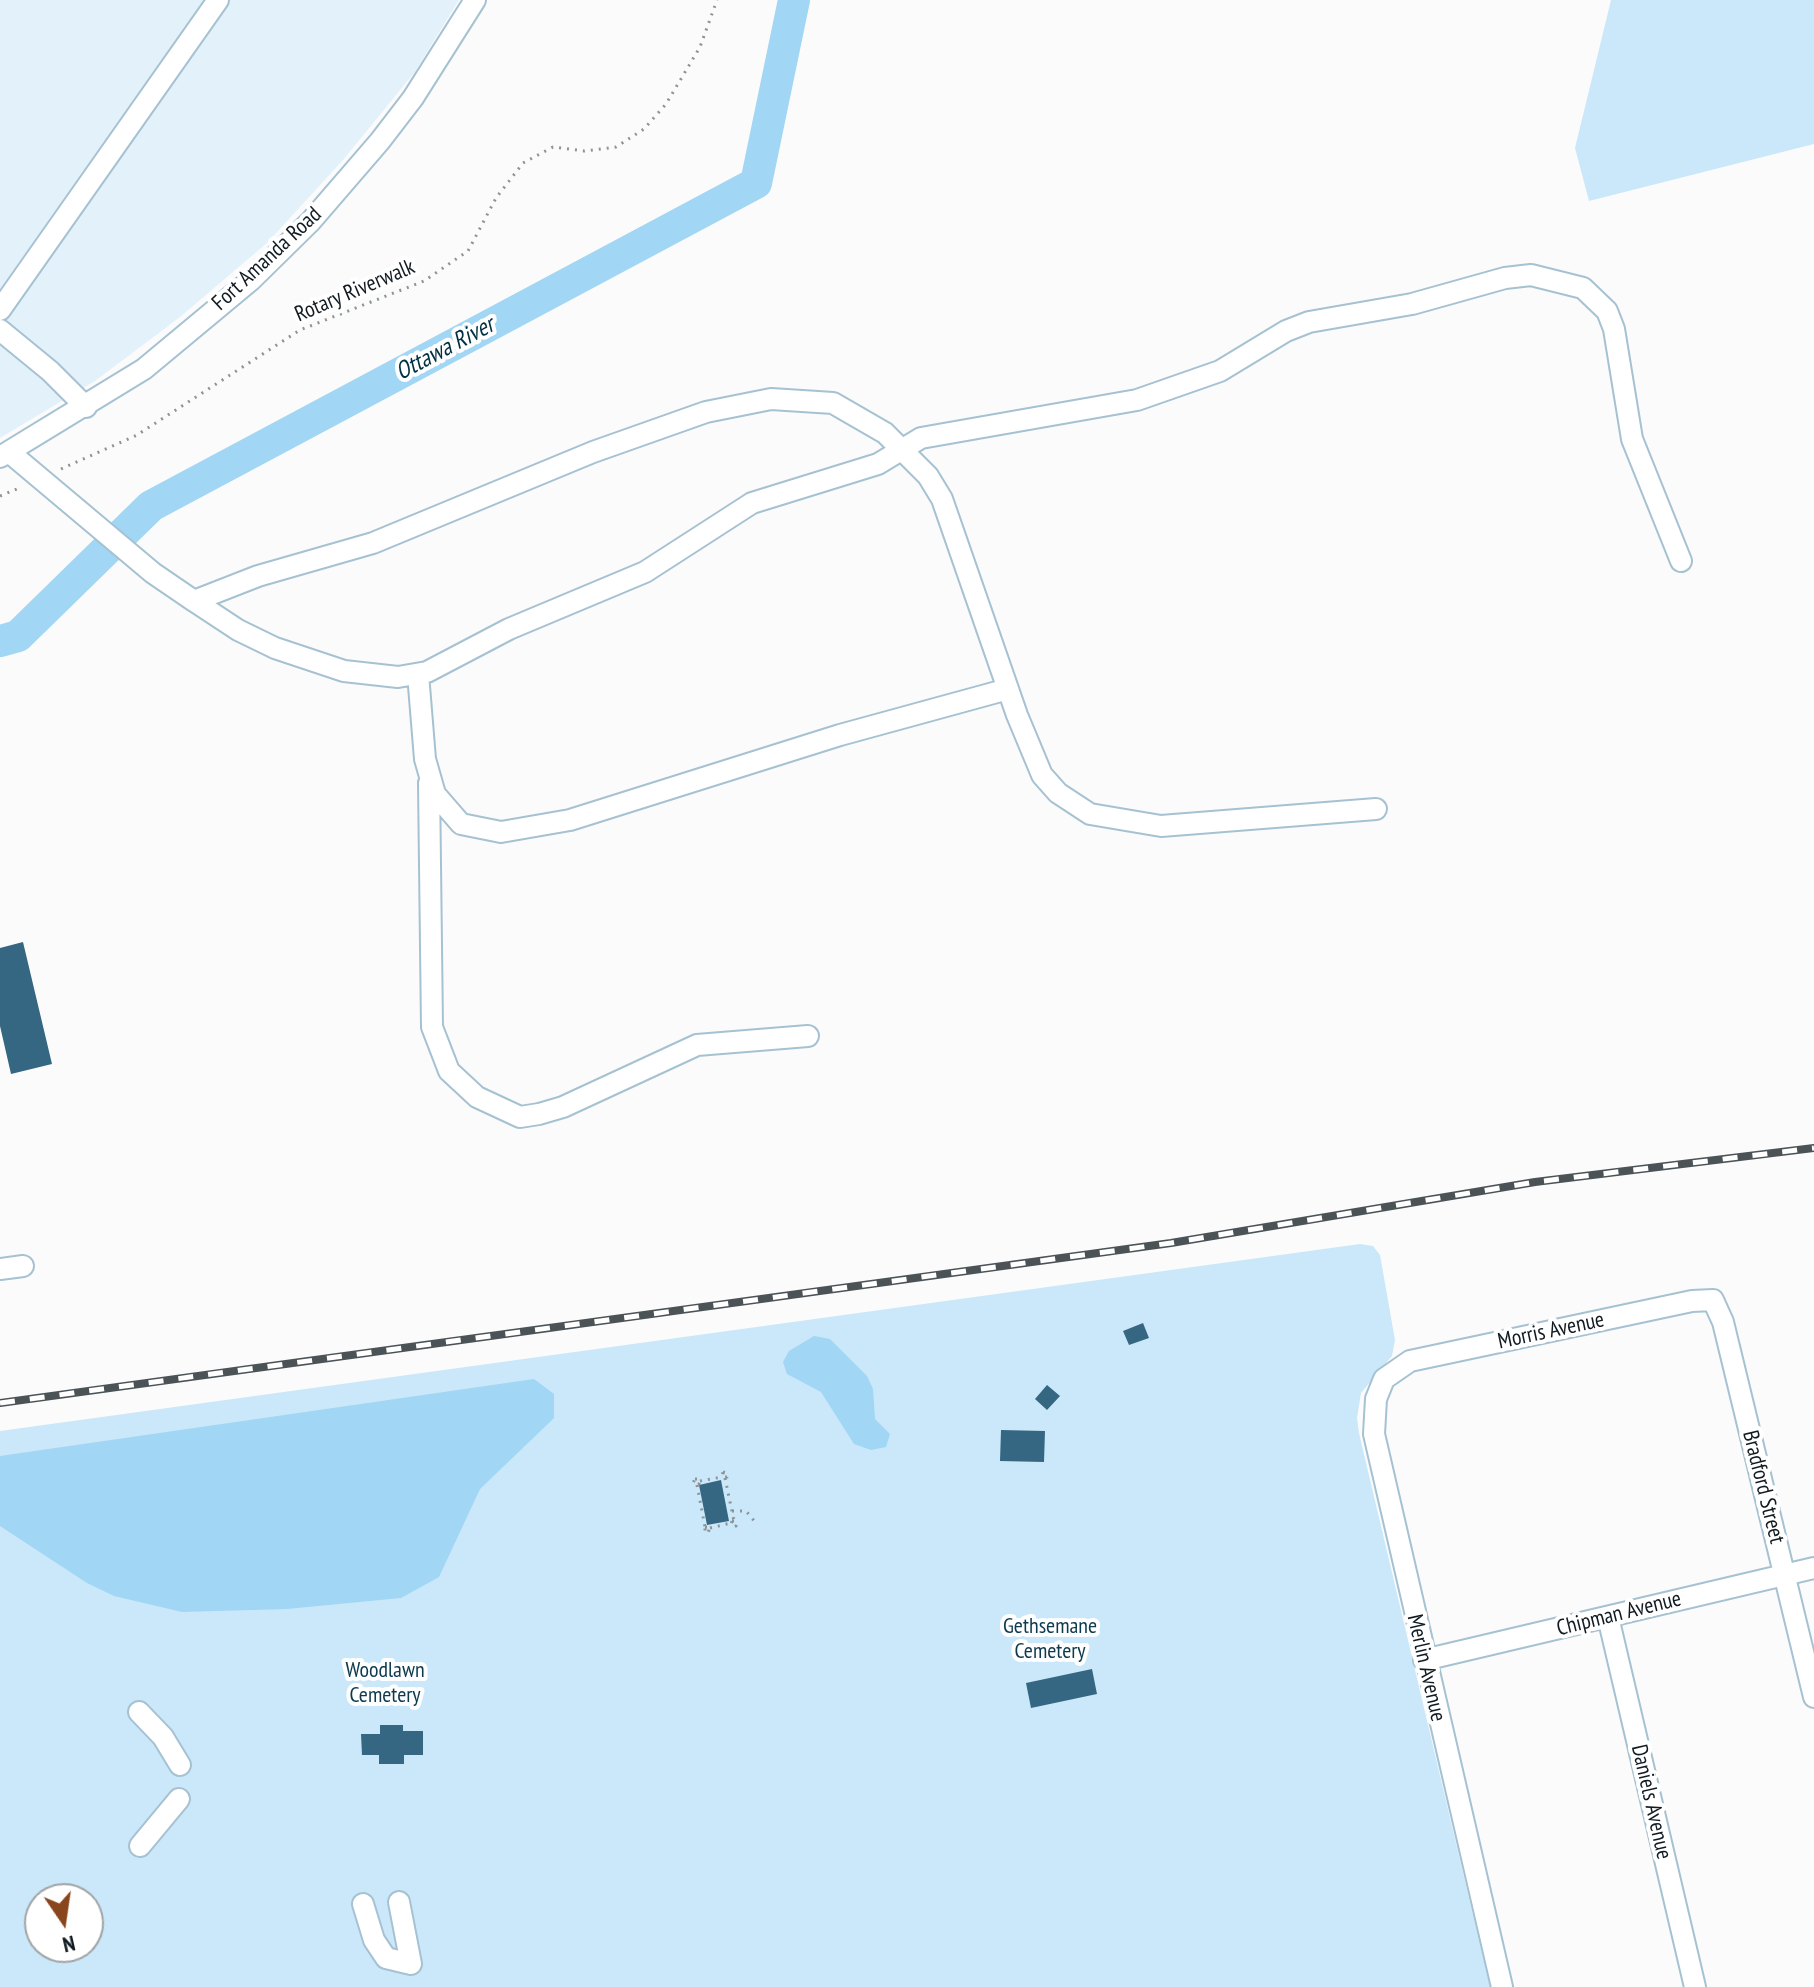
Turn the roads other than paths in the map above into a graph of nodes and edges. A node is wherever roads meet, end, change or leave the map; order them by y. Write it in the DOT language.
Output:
graph roads {
  1 [pos="218,0"];
  2 [pos="475,0"];
  3 [pos="0,310"];
  4 [pos="0,330"];
  5 [pos="86,407"];
  6 [pos="902,450"];
  7 [pos="4,455"];
  8 [pos="1681,561"];
  9 [pos="194,601"];
  10 [pos="418,674"];
  11 [pos="1008,689"];
  12 [pos="429,779"];
  13 [pos="1376,809"];
  14 [pos="808,1036"];
  15 [pos="23,1266"];
  16 [pos="0,1269"];
  17 [pos="1692,1301"];
  18 [pos="1410,1361"];
  19 [pos="1814,1568"];
  20 [pos="1784,1574"];
  21 [pos="1608,1617"];
  22 [pos="1424,1660"];
  23 [pos="1814,1697"];
  24 [pos="139,1712"];
  25 [pos="180,1765"];
  26 [pos="179,1799"];
  27 [pos="140,1846"];
  28 [pos="399,1902"];
  29 [pos="363,1904"];
  30 [pos="1502,1987"];
  31 [pos="1695,1987"];
  1 -- 3 [label="street"];
  2 -- 5 [label="street, Fort Amanda Road"];
  4 -- 5 [label="street"];
  5 -- 7 [label="street, Fort Amanda Road"];
  6 -- 8 [label="street"];
  6 -- 9 [label="street"];
  6 -- 10 [label="street"];
  6 -- 11 [label="street"];
  7 -- 9 [label="street"];
  9 -- 10 [label="street"];
  10 -- 12 [label="street"];
  11 -- 12 [label="street"];
  11 -- 13 [label="street"];
  12 -- 14 [label="street"];
  15 -- 16 [label="street"];
  17 -- 18 [label="street, Morris Avenue"];
  17 -- 20 [label="street, Bradford Street"];
  18 -- 22 [label="street, Merlin Avenue"];
  19 -- 20 [label="street, Chipman Avenue"];
  20 -- 21 [label="street, Chipman Avenue"];
  20 -- 23 [label="street, Bradford Street"];
  21 -- 22 [label="street, Chipman Avenue"];
  21 -- 31 [label="street, Daniels Avenue"];
  22 -- 30 [label="street, Merlin Avenue"];
  24 -- 25 [label="street"];
  26 -- 27 [label="street"];
  28 -- 29 [label="street"];
}
